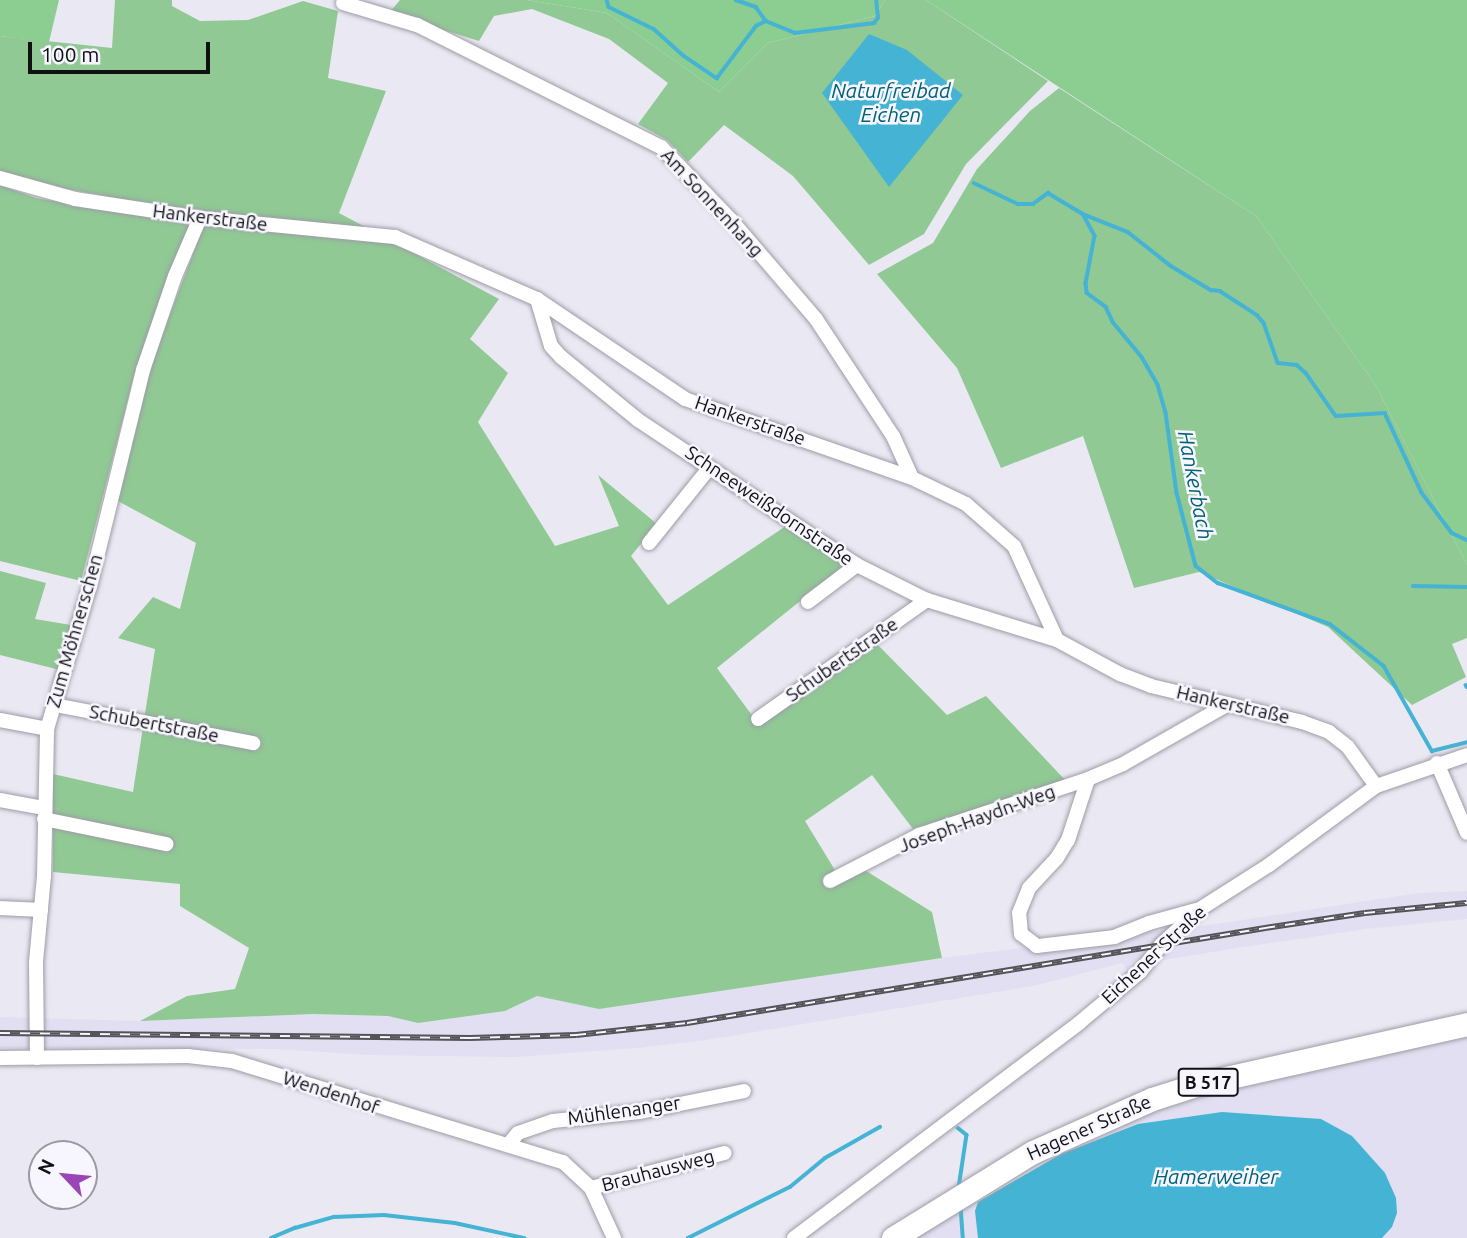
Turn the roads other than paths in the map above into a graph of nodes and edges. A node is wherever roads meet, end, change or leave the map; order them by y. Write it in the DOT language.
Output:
graph roads {
  1 [pos="343,3"];
  2 [pos="0,178"];
  3 [pos="200,218"];
  4 [pos="537,299"];
  5 [pos="710,467"];
  6 [pos="912,478"];
  7 [pos="649,544"];
  8 [pos="858,565"];
  9 [pos="927,600"];
  10 [pos="807,602"];
  11 [pos="1057,640"];
  12 [pos="1228,704"];
  13 [pos="55,705"];
  14 [pos="758,719"];
  15 [pos="0,720"];
  16 [pos="47,729"];
  17 [pos="253,743"];
  18 [pos="1467,755"];
  19 [pos="1437,763"];
  20 [pos="1088,779"];
  21 [pos="1376,786"];
  22 [pos="0,800"];
  23 [pos="44,814"];
  24 [pos="1467,834"];
  25 [pos="166,844"];
  26 [pos="830,881"];
  27 [pos="0,908"];
  28 [pos="1200,909"];
  29 [pos="41,911"];
  30 [pos="1467,1024"];
  31 [pos="0,1058"];
  32 [pos="37,1058"];
  33 [pos="744,1091"];
  34 [pos="509,1144"];
  35 [pos="724,1153"];
  36 [pos="591,1188"];
  37 [pos="614,1238"];
  38 [pos="794,1238"];
  39 [pos="893,1238"];
  1 -- 6 [label="street, Am Sonnenhang"];
  2 -- 3 [label="street, Hankerstraße"];
  3 -- 4 [label="street, Hankerstraße"];
  3 -- 13 [label="street, Zum Möhnerschen"];
  4 -- 5 [label="street, Schneeweißdornstraße"];
  4 -- 6 [label="street, Hankerstraße"];
  5 -- 7 [label="street"];
  5 -- 8 [label="street, Schneeweißdornstraße"];
  6 -- 11 [label="street, Hankerstraße"];
  8 -- 9 [label="street, Schneeweißdornstraße"];
  8 -- 10 [label="street"];
  9 -- 11 [label="street, Schneeweißdornstraße"];
  9 -- 14 [label="street, Schubertstraße"];
  11 -- 12 [label="street, Hankerstraße"];
  12 -- 20 [label="street, Joseph-Haydn-Weg"];
  12 -- 21 [label="street, Hankerstraße"];
  13 -- 16 [label="street, Zum Möhnerschen"];
  13 -- 17 [label="street, Schubertstraße"];
  15 -- 16 [label="street"];
  16 -- 23 [label="street, Zum Möhnerschen"];
  18 -- 19 [label="street, Eichener Straße"];
  19 -- 21 [label="street, Eichener Straße"];
  19 -- 24 [label="street"];
  20 -- 26 [label="street, Joseph-Haydn-Weg"];
  20 -- 28 [label="street"];
  21 -- 28 [label="street, Eichener Straße"];
  22 -- 23 [label="street"];
  23 -- 25 [label="street"];
  23 -- 29 [label="street, Zum Möhnerschen"];
  27 -- 29 [label="street"];
  28 -- 38 [label="street, Eichener Straße"];
  29 -- 32 [label="street, Zum Möhnerschen"];
  30 -- 39 [label="main road, Hagener Straße / B 517"];
  31 -- 32 [label="street, Wendenhof"];
  32 -- 34 [label="street, Wendenhof"];
  33 -- 34 [label="street, Mühlenanger"];
  34 -- 36 [label="street, Wendenhof"];
  35 -- 36 [label="street, Brauhausweg"];
  36 -- 37 [label="street, Wendenhof"];
}
